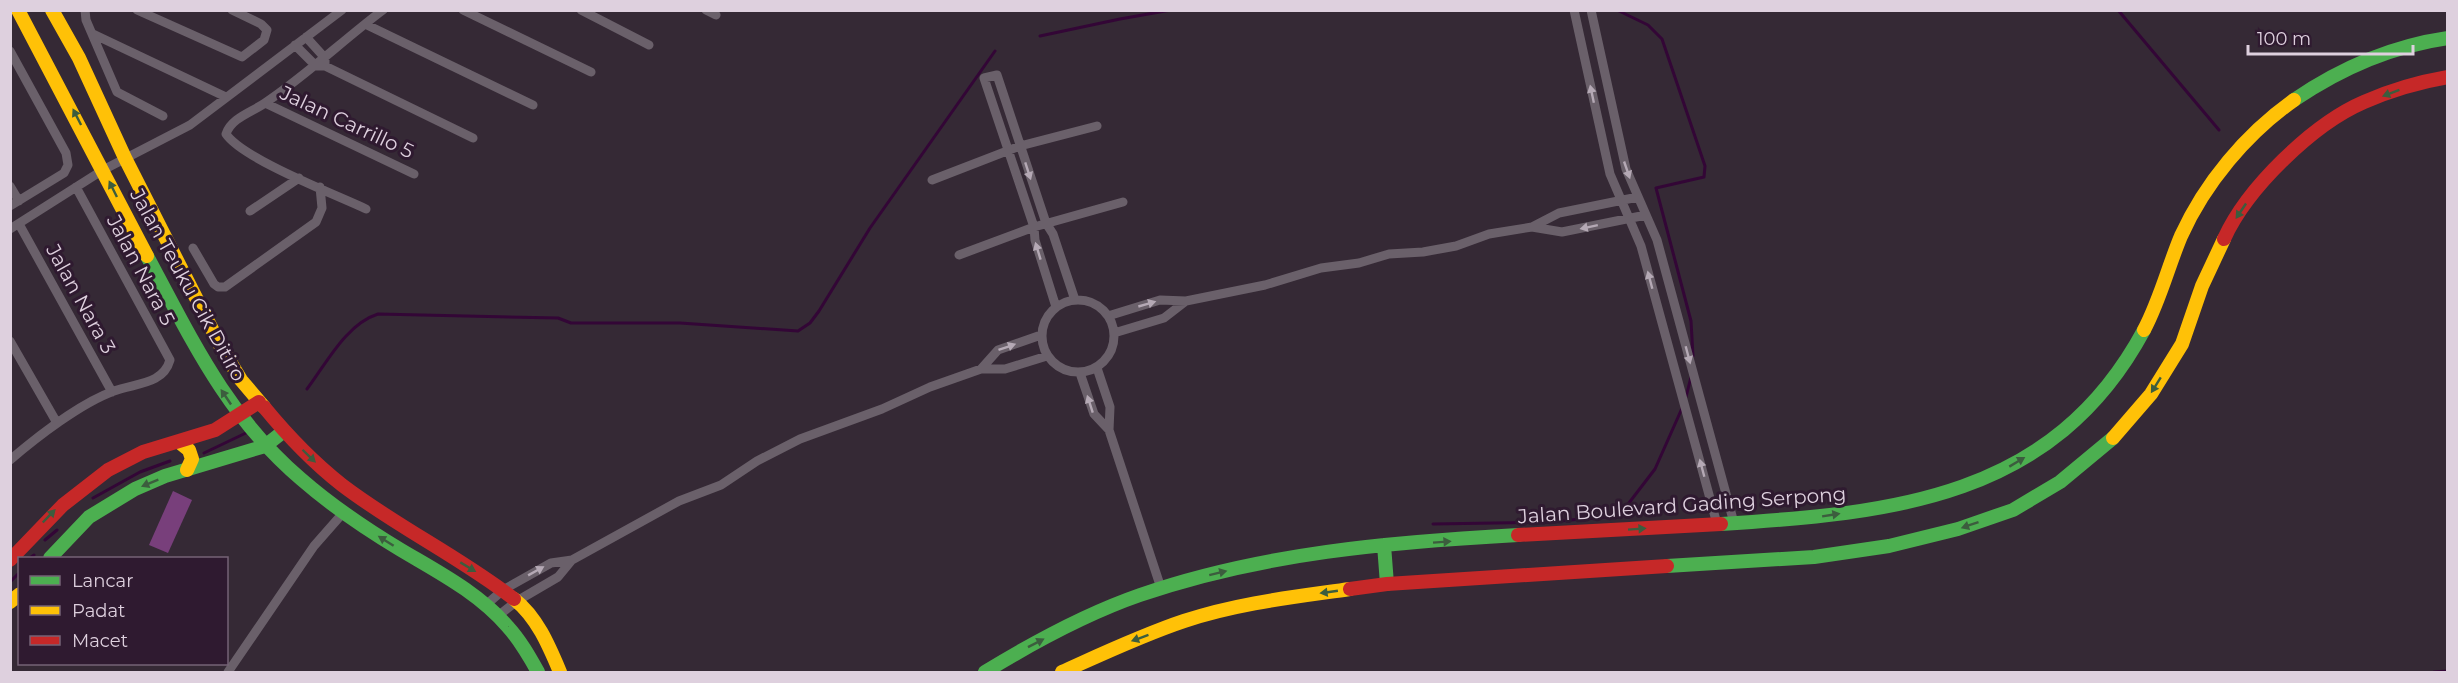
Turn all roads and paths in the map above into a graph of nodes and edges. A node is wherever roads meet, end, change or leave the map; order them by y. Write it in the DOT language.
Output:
graph roads {
  1 [pos="18,10"];
  2 [pos="52,10"];
  3 [pos="85,10"];
  4 [pos="136,10"];
  5 [pos="232,10"];
  6 [pos="342,10"];
  7 [pos="383,10"];
  8 [pos="463,10"];
  9 [pos="581,10"];
  10 [pos="1574,10"];
  11 [pos="1591,10"];
  12 [pos="365,24"];
  13 [pos="93,34"];
  14 [pos="306,37"];
  15 [pos="2448,38"];
  16 [pos="295,45"];
  17 [pos="649,45"];
  18 [pos="10,51"];
  19 [pos="322,63"];
  20 [pos="591,72"];
  21 [pos="2448,77"];
  22 [pos="226,97"];
  23 [pos="265,103"];
  24 [pos="533,105"];
  25 [pos="163,116"];
  26 [pos="1097,126"];
  27 [pos="473,138"];
  28 [pos="1020,146"];
  29 [pos="1009,151"];
  30 [pos="125,158"];
  31 [pos="103,170"];
  32 [pos="414,174"];
  33 [pos="299,178"];
  34 [pos="932,180"];
  35 [pos="10,186"];
  36 [pos="76,187"];
  37 [pos="320,187"];
  38 [pos="1638,196"];
  39 [pos="1621,200"];
  40 [pos="1123,202"];
  41 [pos="15,204"];
  42 [pos="366,209"];
  43 [pos="250,211"];
  44 [pos="1646,215"];
  45 [pos="1629,218"];
  46 [pos="1046,223"];
  47 [pos="15,226"];
  48 [pos="1034,226"];
  49 [pos="1532,227"];
  50 [pos="194,248"];
  51 [pos="960,255"];
  52 [pos="1075,300"];
  53 [pos="1186,301"];
  54 [pos="1056,307"];
  55 [pos="1108,316"];
  56 [pos="1114,333"];
  57 [pos="1041,335"];
  58 [pos="10,341"];
  59 [pos="1047,356"];
  60 [pos="1097,368"];
  61 [pos="981,369"];
  62 [pos="1080,373"];
  63 [pos="112,392"];
  64 [pos="260,402"];
  65 [pos="239,416"];
  66 [pos="57,423"];
  67 [pos="1109,430"];
  68 [pos="284,432"];
  69 [pos="178,442"];
  70 [pos="265,446"];
  71 [pos="10,460"];
  72 [pos="187,470"];
  73 [pos="343,513"];
  74 [pos="1734,523"];
  75 [pos="1717,524"];
  76 [pos="1384,545"];
  77 [pos="51,557"];
  78 [pos="10,560"];
  79 [pos="572,560"];
  80 [pos="1387,584"];
  81 [pos="1161,588"];
  82 [pos="503,590"];
  83 [pos="517,601"];
  84 [pos="487,604"];
  85 [pos="499,615"];
  86 [pos="1011,656"];
  87 [pos="228,672"];
  88 [pos="538,672"];
  89 [pos="560,672"];
  90 [pos="985,672"];
  91 [pos="1008,672"];
  92 [pos="1062,672"];
  31 -- 1 [label="main road, Jalan Teuku Cik Ditiro, one-way"];
  2 -- 30 [label="main road, Jalan Teuku Cik Ditiro"];
  3 -- 13 [label="street"];
  4 -- 5 [label="street"];
  6 -- 14 [label="street"];
  7 -- 12 [label="street"];
  8 -- 20 [label="street"];
  9 -- 17 [label="street"];
  39 -- 10 [label="street, one-way"];
  11 -- 38 [label="street, one-way"];
  12 -- 19 [label="street"];
  12 -- 24 [label="street"];
  13 -- 22 [label="street"];
  13 -- 25 [label="street"];
  14 -- 16 [label="street"];
  14 -- 19 [label="street"];
  74 -- 15 [label="main road, Jalan Boulevard Gading Serpong, one-way"];
  16 -- 19 [label="street"];
  16 -- 22 [label="street"];
  18 -- 41 [label="street"];
  19 -- 23 [label="street"];
  19 -- 27 [label="street"];
  21 -- 80 [label="main road, one-way"];
  22 -- 30 [label="street"];
  23 -- 32 [label="street, Jalan Carrillo 5"];
  23 -- 33 [label="street"];
  26 -- 28 [label="street"];
  28 -- 29 [label="street"];
  28 -- 29 [label="street"];
  28 -- 46 [label="street, one-way"];
  29 -- 34 [label="street"];
  29 -- 48 [label="street"];
  30 -- 31 [label="street"];
  30 -- 64 [label="main road, Jalan Teuku Cik Ditiro"];
  31 -- 36 [label="street"];
  65 -- 31 [label="main road, Jalan Teuku Cik Ditiro, one-way"];
  33 -- 37 [label="street"];
  33 -- 43 [label="street"];
  35 -- 41 [label="street"];
  36 -- 47 [label="street"];
  36 -- 63 [label="street, Jalan Nara 5"];
  37 -- 42 [label="street"];
  37 -- 50 [label="street"];
  38 -- 39 [label="street"];
  38 -- 44 [label="street"];
  39 -- 45 [label="street"];
  39 -- 49 [label="street"];
  40 -- 46 [label="street"];
  44 -- 45 [label="street"];
  44 -- 74 [label="street, one-way"];
  45 -- 49 [label="street, one-way"];
  75 -- 45 [label="street, one-way"];
  46 -- 48 [label="street"];
  46 -- 52 [label="street"];
  47 -- 63 [label="street, Jalan Nara 3"];
  48 -- 51 [label="street"];
  54 -- 48 [label="street, one-way"];
  49 -- 53 [label="street"];
  52 -- 54 [label="street"];
  52 -- 55 [label="street"];
  55 -- 53 [label="street, one-way"];
  53 -- 56 [label="street"];
  54 -- 57 [label="street"];
  55 -- 56 [label="street"];
  56 -- 60 [label="street"];
  57 -- 59 [label="street"];
  61 -- 57 [label="street, one-way"];
  58 -- 66 [label="street"];
  59 -- 61 [label="street"];
  59 -- 62 [label="street"];
  60 -- 62 [label="street"];
  60 -- 67 [label="street"];
  61 -- 79 [label="street"];
  67 -- 62 [label="street, one-way"];
  63 -- 66 [label="street"];
  64 -- 65 [label="main road"];
  64 -- 68 [label="main road, Jalan Teuku Cik Ditiro"];
  65 -- 69 [label="main road"];
  65 -- 70 [label="main road, Jalan Teuku Cik Ditiro"];
  66 -- 71 [label="street"];
  67 -- 81 [label="street"];
  68 -- 70 [label="main road"];
  68 -- 82 [label="main road, Jalan Teuku Cik Ditiro, one-way"];
  69 -- 72 [label="main road"];
  78 -- 69 [label="main road, one-way"];
  70 -- 72 [label="main road"];
  70 -- 73 [label="main road, Jalan Teuku Cik Ditiro"];
  72 -- 77 [label="main road, one-way"];
  84 -- 73 [label="main road, Jalan Teuku Cik Ditiro, one-way"];
  73 -- 87 [label="street"];
  74 -- 75 [label="main road, Jalan Boulevard Gading Serpong"];
  76 -- 75 [label="main road, Jalan Boulevard Gading Serpong, one-way"];
  76 -- 80 [label="main road"];
  81 -- 76 [label="main road, Jalan Boulevard Gading Serpong, one-way"];
  82 -- 79 [label="street, one-way"];
  79 -- 83 [label="street"];
  80 -- 92 [label="main road, one-way"];
  86 -- 81 [label="main road, Jalan Boulevard Gading Serpong, one-way"];
  82 -- 83 [label="main road, Jalan Teuku Cik Ditiro"];
  82 -- 84 [label="street"];
  83 -- 85 [label="street"];
  83 -- 89 [label="main road, Jalan Teuku Cik Ditiro"];
  84 -- 85 [label="main road, Jalan Teuku Cik Ditiro"];
  85 -- 88 [label="main road, Jalan Teuku Cik Ditiro"];
  86 -- 90 [label="main road, Jalan Boulevard Gading Serpong"];
  86 -- 91 [label="main road"];
}
